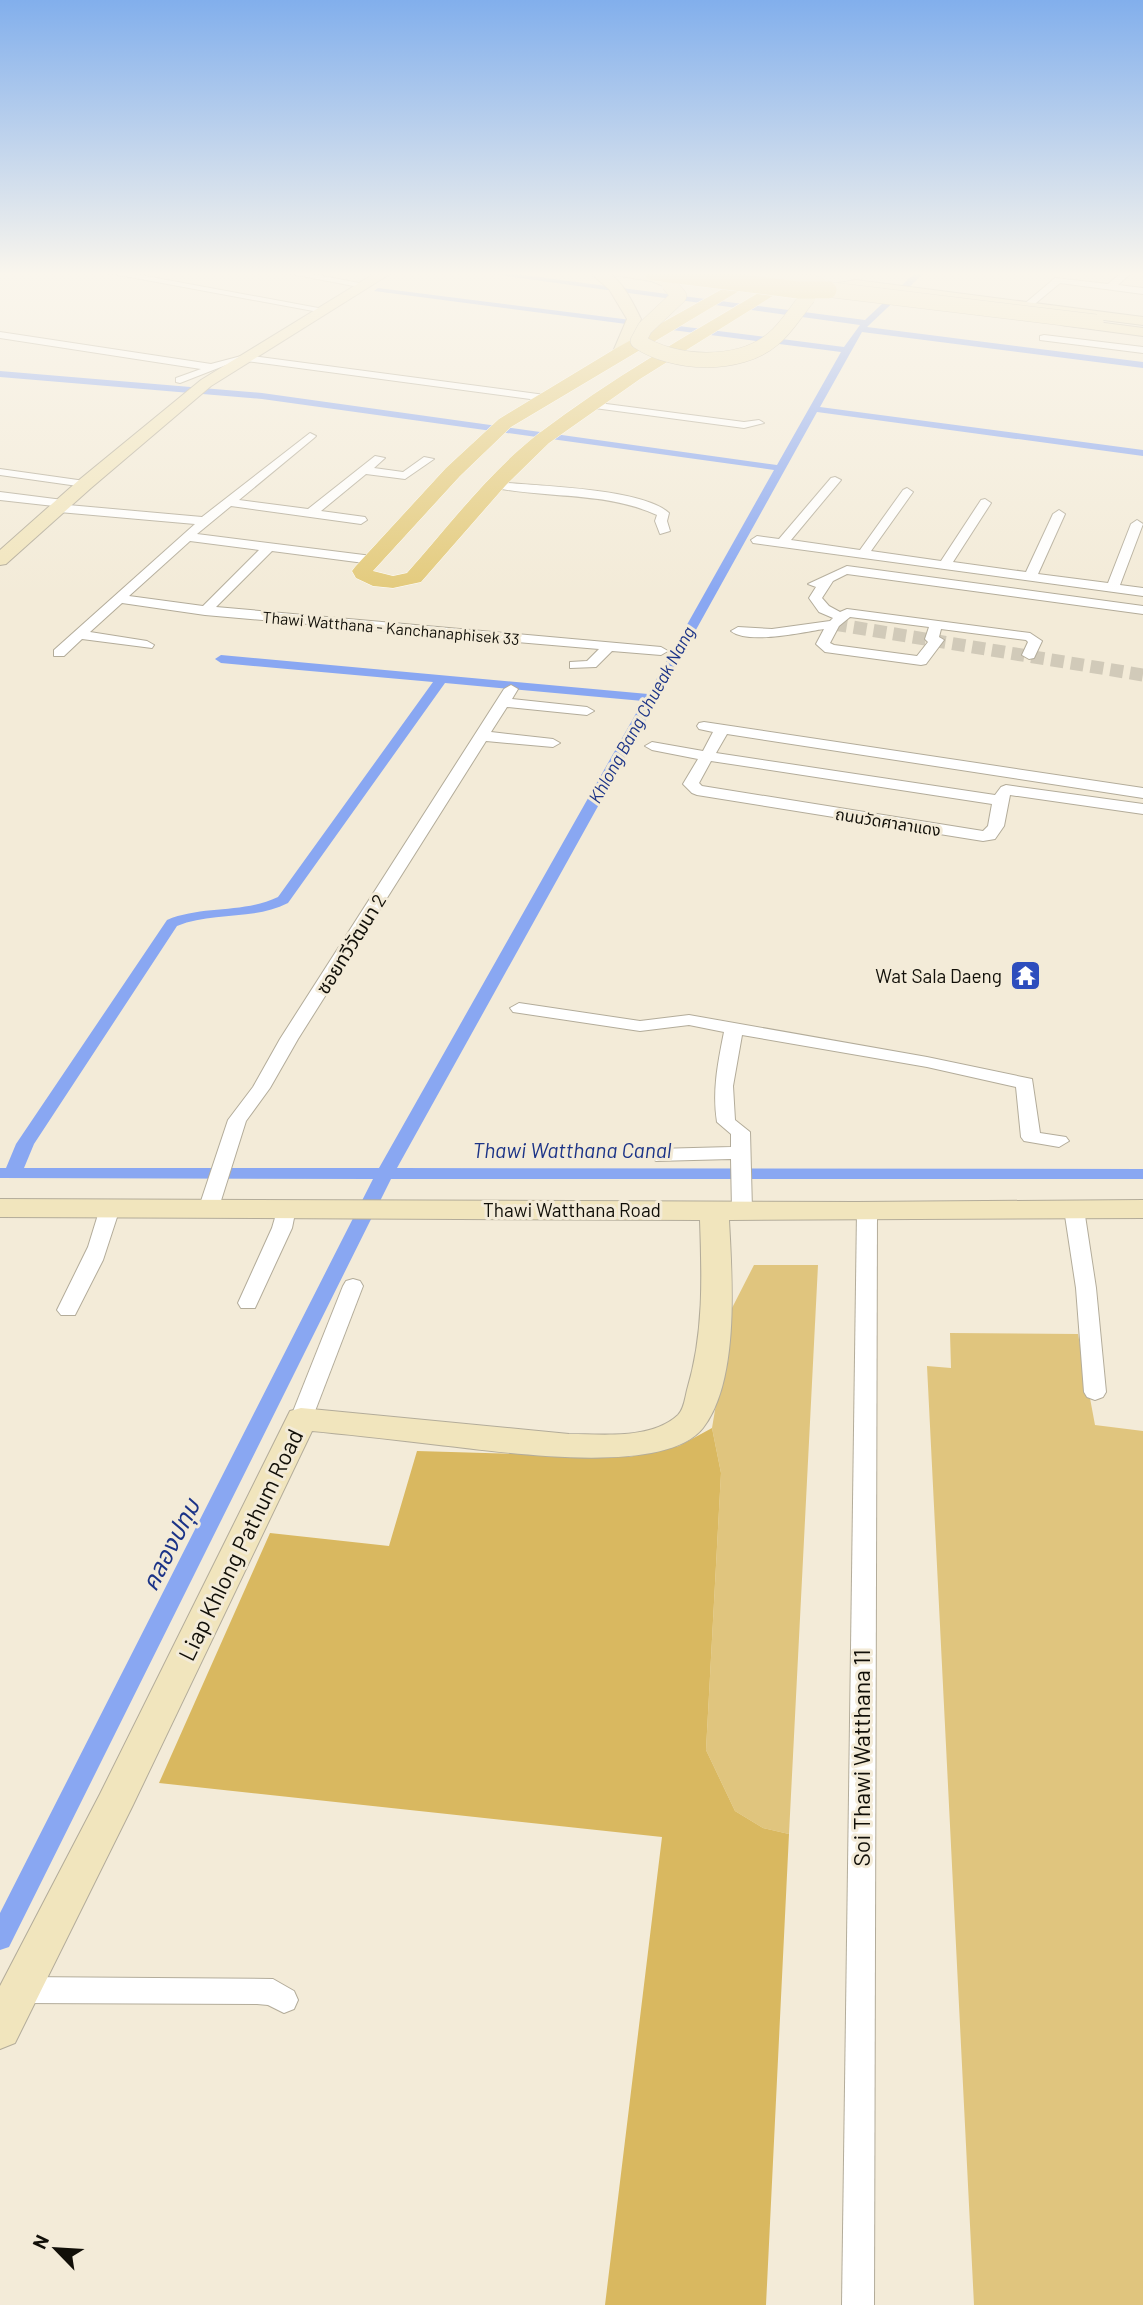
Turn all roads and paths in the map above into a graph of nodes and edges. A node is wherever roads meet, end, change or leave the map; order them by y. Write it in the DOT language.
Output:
graph roads {
  1 [pos="213,380"];
  2 [pos="402,380"];
  3 [pos="576,380"];
  4 [pos="630,380"];
  5 [pos="545,398"];
  6 [pos="591,405"];
  7 [pos="759,423"];
  8 [pos="310,436"];
  9 [pos="380,458"];
  10 [pos="428,460"];
  11 [pos="364,470"];
  12 [pos="0,472"];
  13 [pos="835,480"];
  14 [pos="85,484"];
  15 [pos="495,485"];
  16 [pos="907,492"];
  17 [pos="0,496"];
  18 [pos="230,502"];
  19 [pos="985,503"];
  20 [pos="61,506"];
  21 [pos="312,512"];
  22 [pos="1059,514"];
  23 [pos="361,520"];
  24 [pos="205,521"];
  25 [pos="1138,524"];
  26 [pos="664,531"];
  27 [pos="188,537"];
  28 [pos="757,540"];
  29 [pos="782,543"];
  30 [pos="268,548"];
  31 [pos="863,554"];
  32 [pos="0,560"];
  33 [pos="367,565"];
  34 [pos="945,565"];
  35 [pos="1030,577"];
  36 [pos="1113,588"];
  37 [pos="1143,592"];
  38 [pos="121,599"];
  39 [pos="1143,610"];
  40 [pos="205,611"];
  41 [pos="837,620"];
  42 [pos="936,624"];
  43 [pos="738,631"];
  44 [pos="80,635"];
  45 [pos="975,640"];
  46 [pos="147,645"];
  47 [pos="608,646"];
  48 [pos="662,651"];
  49 [pos="59,653"];
  50 [pos="1014,653"];
  51 [pos="1028,655"];
  52 [pos="575,665"];
  53 [pos="587,711"];
  54 [pos="704,726"];
  55 [pos="722,729"];
  56 [pos="483,736"];
  57 [pos="553,743"];
  58 [pos="652,746"];
  59 [pos="707,756"];
  60 [pos="1056,788"];
  61 [pos="1143,793"];
  62 [pos="999,800"];
  63 [pos="1143,809"];
  64 [pos="519,1008"];
  65 [pos="734,1028"];
  66 [pos="1059,1141"];
  67 [pos="740,1154"];
  68 [pos="656,1155"];
  69 [pos="212,1198"];
  70 [pos="733,1205"];
  71 [pos="0,1208"];
  72 [pos="110,1208"];
  73 [pos="286,1208"];
  74 [pos="1074,1209"];
  75 [pos="1143,1209"];
  76 [pos="867,1211"];
  77 [pos="353,1286"];
  78 [pos="248,1303"];
  79 [pos="68,1310"];
  80 [pos="1095,1392"];
  81 [pos="301,1419"];
  82 [pos="20,1990"];
  83 [pos="284,2000"];
  84 [pos="0,2029"];
  85 [pos="858,2305"];
  1 -- 14 [label="main road"];
  2 -- 5 [label="street"];
  3 -- 5 [label="main road"];
  4 -- 6 [label="main road"];
  5 -- 33 [label="main road"];
  6 -- 7 [label="street"];
  6 -- 15 [label="main road"];
  8 -- 18 [label="street"];
  9 -- 11 [label="street"];
  10 -- 11 [label="street"];
  11 -- 21 [label="street"];
  12 -- 14 [label="street"];
  13 -- 29 [label="street"];
  14 -- 20 [label="main road"];
  15 -- 26 [label="street"];
  15 -- 33 [label="main road"];
  16 -- 31 [label="street"];
  17 -- 20 [label="street"];
  18 -- 21 [label="street"];
  18 -- 24 [label="street"];
  19 -- 34 [label="street"];
  20 -- 24 [label="street"];
  20 -- 32 [label="main road"];
  21 -- 23 [label="street"];
  22 -- 35 [label="street"];
  24 -- 27 [label="street"];
  25 -- 36 [label="street"];
  27 -- 30 [label="street"];
  27 -- 38 [label="street"];
  28 -- 29 [label="street"];
  29 -- 31 [label="street"];
  30 -- 33 [label="street"];
  30 -- 40 [label="street"];
  31 -- 34 [label="street"];
  34 -- 35 [label="street"];
  35 -- 36 [label="street"];
  36 -- 37 [label="street"];
  38 -- 40 [label="street, Thawi Watthana - Kanchanaphisek 33"];
  38 -- 44 [label="street"];
  39 -- 41 [label="street"];
  40 -- 47 [label="street, Thawi Watthana - Kanchanaphisek 33"];
  41 -- 42 [label="street"];
  41 -- 42 [label="street"];
  41 -- 43 [label="street"];
  42 -- 51 [label="street"];
  44 -- 46 [label="street"];
  44 -- 49 [label="street"];
  45 -- 50 [label="street"];
  47 -- 48 [label="street, Thawi Watthana - Kanchanaphisek 33"];
  47 -- 52 [label="street"];
  53 -- 56 [label="street, ซอยทวีวัฒนา 2"];
  54 -- 55 [label="street"];
  55 -- 59 [label="street"];
  55 -- 60 [label="street"];
  56 -- 57 [label="street"];
  56 -- 69 [label="street, ซอยทวีวัฒนา 2"];
  58 -- 59 [label="street"];
  59 -- 62 [label="street"];
  59 -- 62 [label="street, ถนนวัดศาลาแดง"];
  60 -- 61 [label="street"];
  60 -- 62 [label="street"];
  60 -- 63 [label="street"];
  64 -- 65 [label="street"];
  65 -- 66 [label="street"];
  65 -- 67 [label="street"];
  67 -- 68 [label="street"];
  67 -- 70 [label="street"];
  69 -- 72 [label="main road, Thawi Watthana Road"];
  69 -- 73 [label="main road, Thawi Watthana Road"];
  70 -- 73 [label="main road, Thawi Watthana Road"];
  70 -- 76 [label="main road, Thawi Watthana Road"];
  70 -- 81 [label="main road, Liap Khlong Pathum Road"];
  71 -- 72 [label="main road, Thawi Watthana Road"];
  72 -- 79 [label="street"];
  73 -- 78 [label="street"];
  74 -- 75 [label="main road, Thawi Watthana Road"];
  74 -- 76 [label="main road, Thawi Watthana Road"];
  74 -- 80 [label="street"];
  76 -- 85 [label="street, Soi Thawi Watthana 11"];
  77 -- 81 [label="street"];
  81 -- 82 [label="main road, Liap Khlong Pathum Road"];
  82 -- 83 [label="street"];
  82 -- 84 [label="main road, Liap Khlong Pathum Road"];
}
